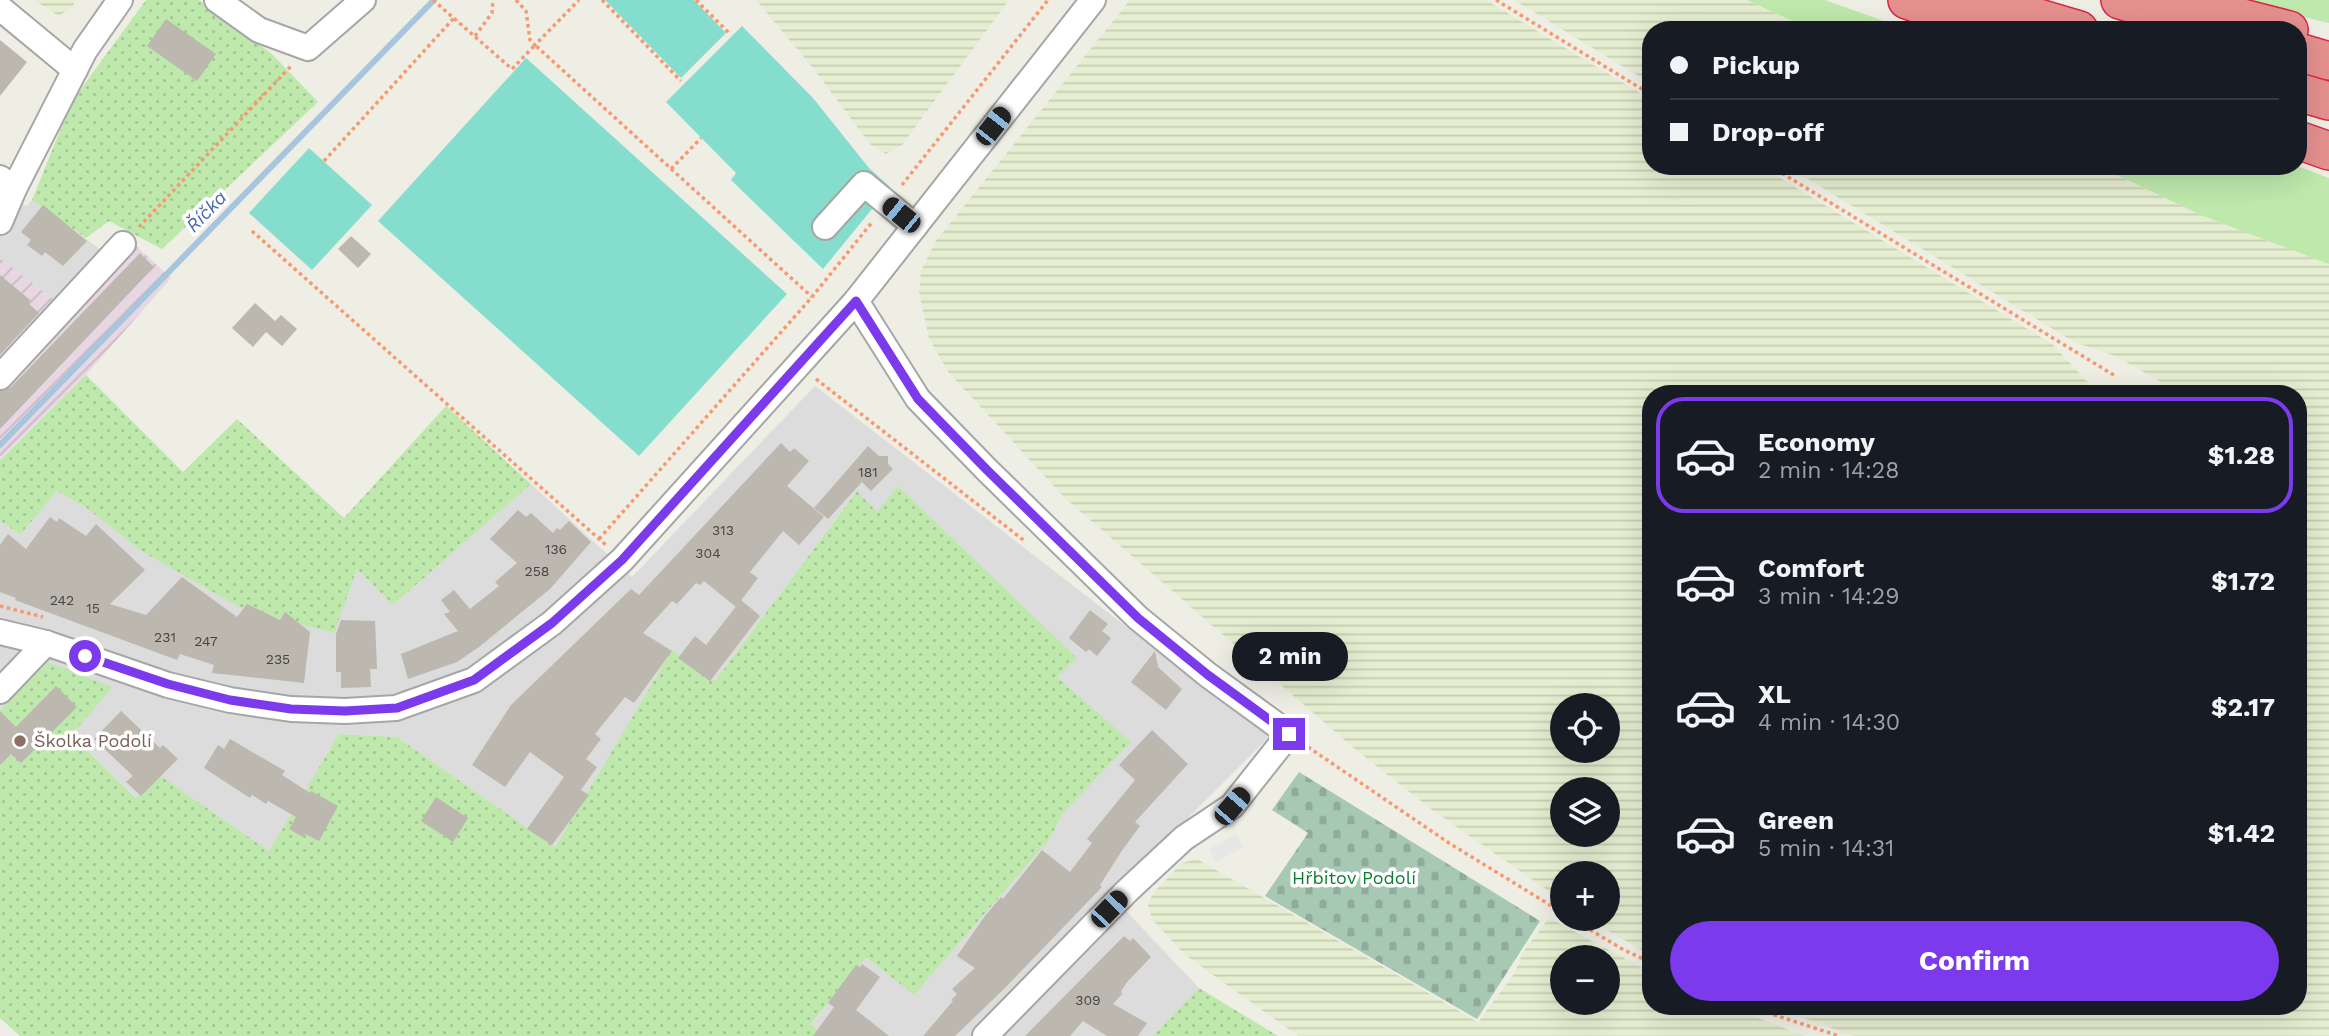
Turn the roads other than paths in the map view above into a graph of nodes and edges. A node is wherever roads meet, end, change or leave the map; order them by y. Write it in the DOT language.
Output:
graph roads {
  1 [pos="120,0"];
  2 [pos="217,0"];
  3 [pos="363,0"];
  4 [pos="1093,0"];
  5 [pos="1907,0"];
  6 [pos="1978,0"];
  7 [pos="2120,0"];
  8 [pos="2153,0"];
  9 [pos="0,8"];
  10 [pos="1964,21"];
  11 [pos="2049,21"];
  12 [pos="2191,21"];
  13 [pos="2254,21"];
  14 [pos="2307,34"];
  15 [pos="2329,40"];
  16 [pos="2307,55"];
  17 [pos="80,60"];
  18 [pos="2329,61"];
  19 [pos="2307,95"];
  20 [pos="2329,101"];
  21 [pos="2307,143"];
  22 [pos="2329,151"];
  23 [pos="7,183"];
  24 [pos="0,222"];
  25 [pos="915,226"];
  26 [pos="825,227"];
  27 [pos="123,244"];
  28 [pos="856,301"];
  29 [pos="0,377"];
  30 [pos="47,631"];
  31 [pos="0,632"];
  32 [pos="0,691"];
  33 [pos="985,1036"];
  1 -- 17 [label="street"];
  2 -- 3 [label="street"];
  4 -- 25 [label="street"];
  5 -- 10 [label="highway"];
  6 -- 11 [label="highway"];
  7 -- 12 [label="highway"];
  8 -- 13 [label="highway"];
  9 -- 17 [label="street"];
  14 -- 15 [label="highway"];
  16 -- 18 [label="highway"];
  17 -- 23 [label="street"];
  19 -- 20 [label="highway"];
  21 -- 22 [label="highway"];
  23 -- 24 [label="street"];
  25 -- 26 [label="street"];
  25 -- 28 [label="street"];
  27 -- 29 [label="street"];
  28 -- 30 [label="street"];
  28 -- 33 [label="street"];
  30 -- 31 [label="street"];
  30 -- 32 [label="street"];
}
